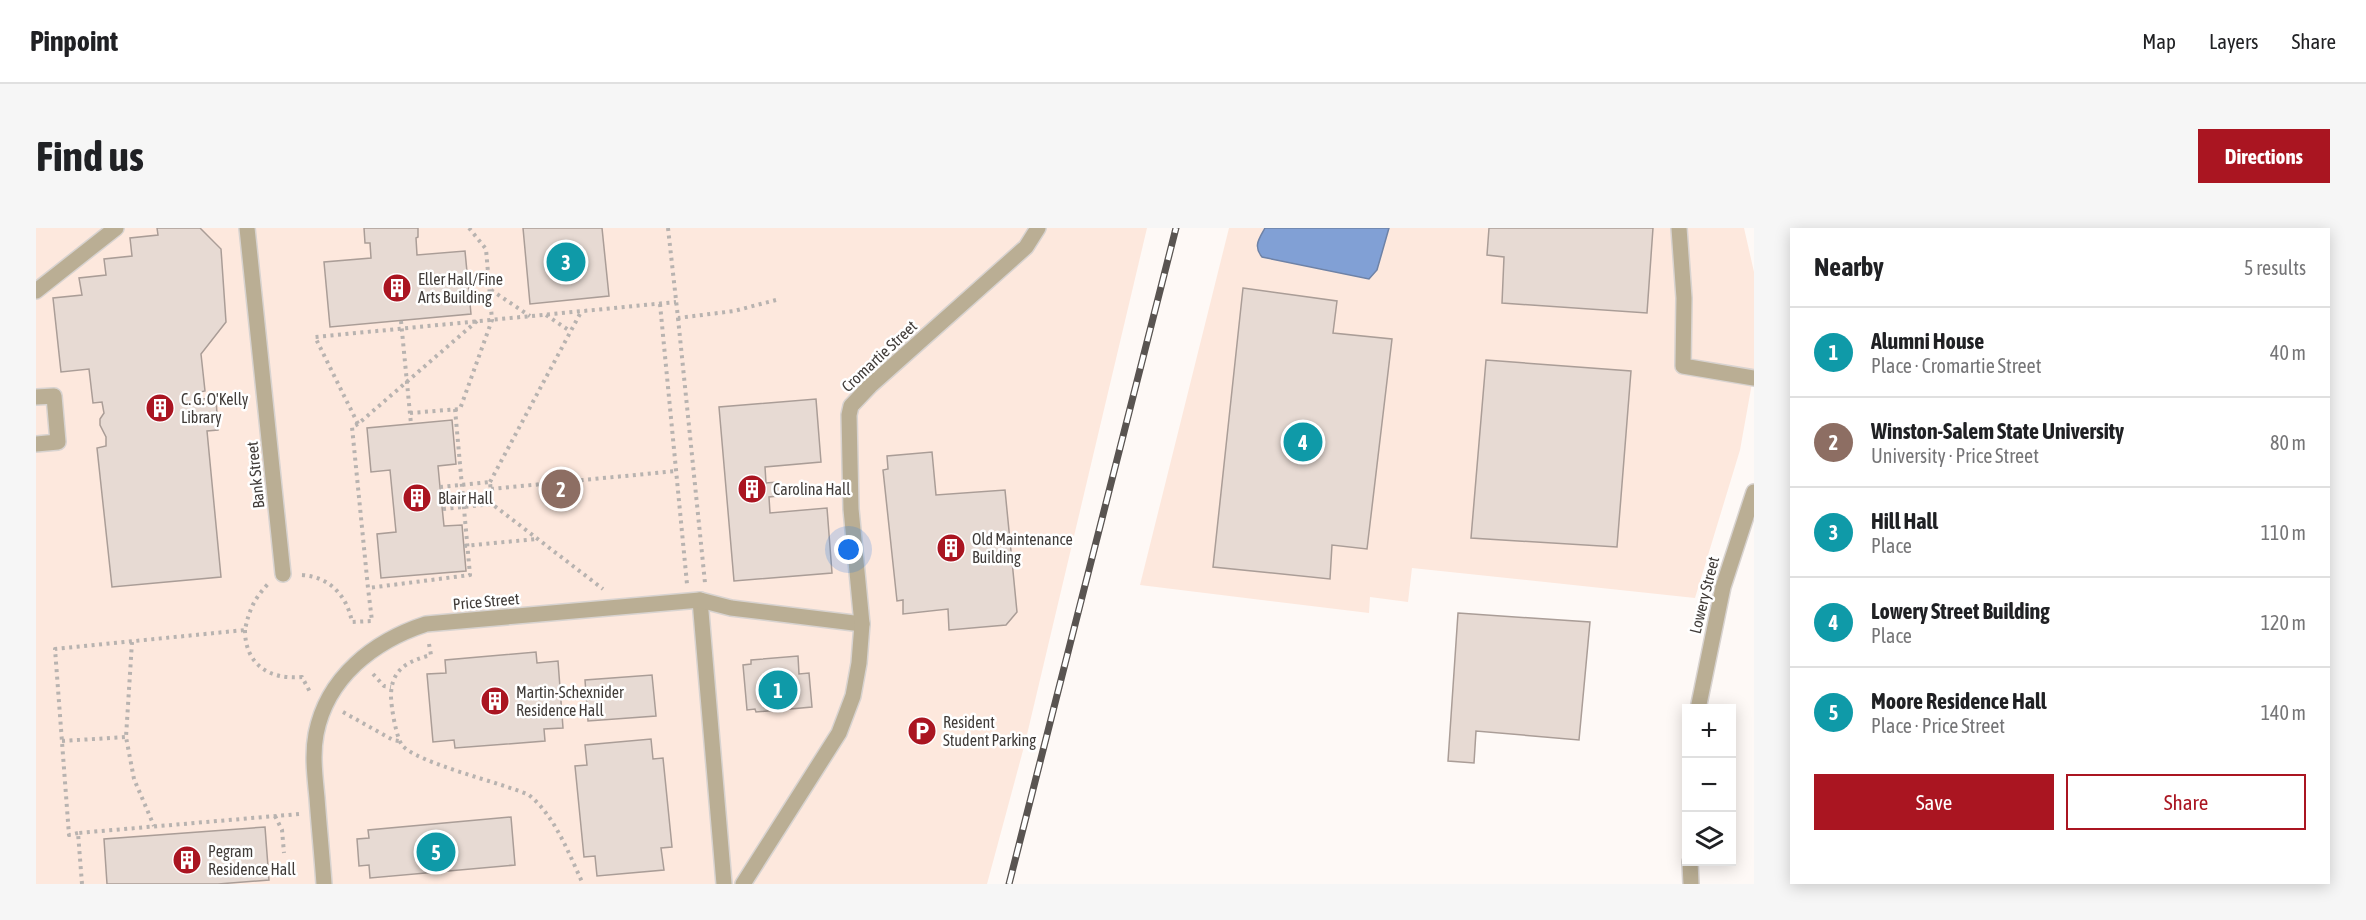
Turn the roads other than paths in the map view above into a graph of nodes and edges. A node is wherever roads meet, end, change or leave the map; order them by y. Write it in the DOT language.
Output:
graph roads {
  1 [pos="116,228"];
  2 [pos="247,228"];
  3 [pos="1038,228"];
  4 [pos="1679,228"];
  5 [pos="36,291"];
  6 [pos="1754,378"];
  7 [pos="36,397"];
  8 [pos="36,444"];
  9 [pos="1754,492"];
  10 [pos="283,574"];
  11 [pos="703,601"];
  12 [pos="861,624"];
  13 [pos="1699,704"];
  14 [pos="1690,866"];
  15 [pos="324,884"];
  16 [pos="724,884"];
  17 [pos="743,884"];
  18 [pos="1691,884"];
  1 -- 5 [label="street"];
  2 -- 10 [label="street, Bank Street"];
  3 -- 12 [label="street, Cromartie Street"];
  4 -- 6 [label="street"];
  7 -- 8 [label="street"];
  9 -- 13 [label="street, Lowery Street"];
  11 -- 12 [label="street, Price Street"];
  11 -- 15 [label="street, Price Street"];
  11 -- 16 [label="street"];
  12 -- 17 [label="street, Cromartie Street"];
  14 -- 18 [label="street"];
}
